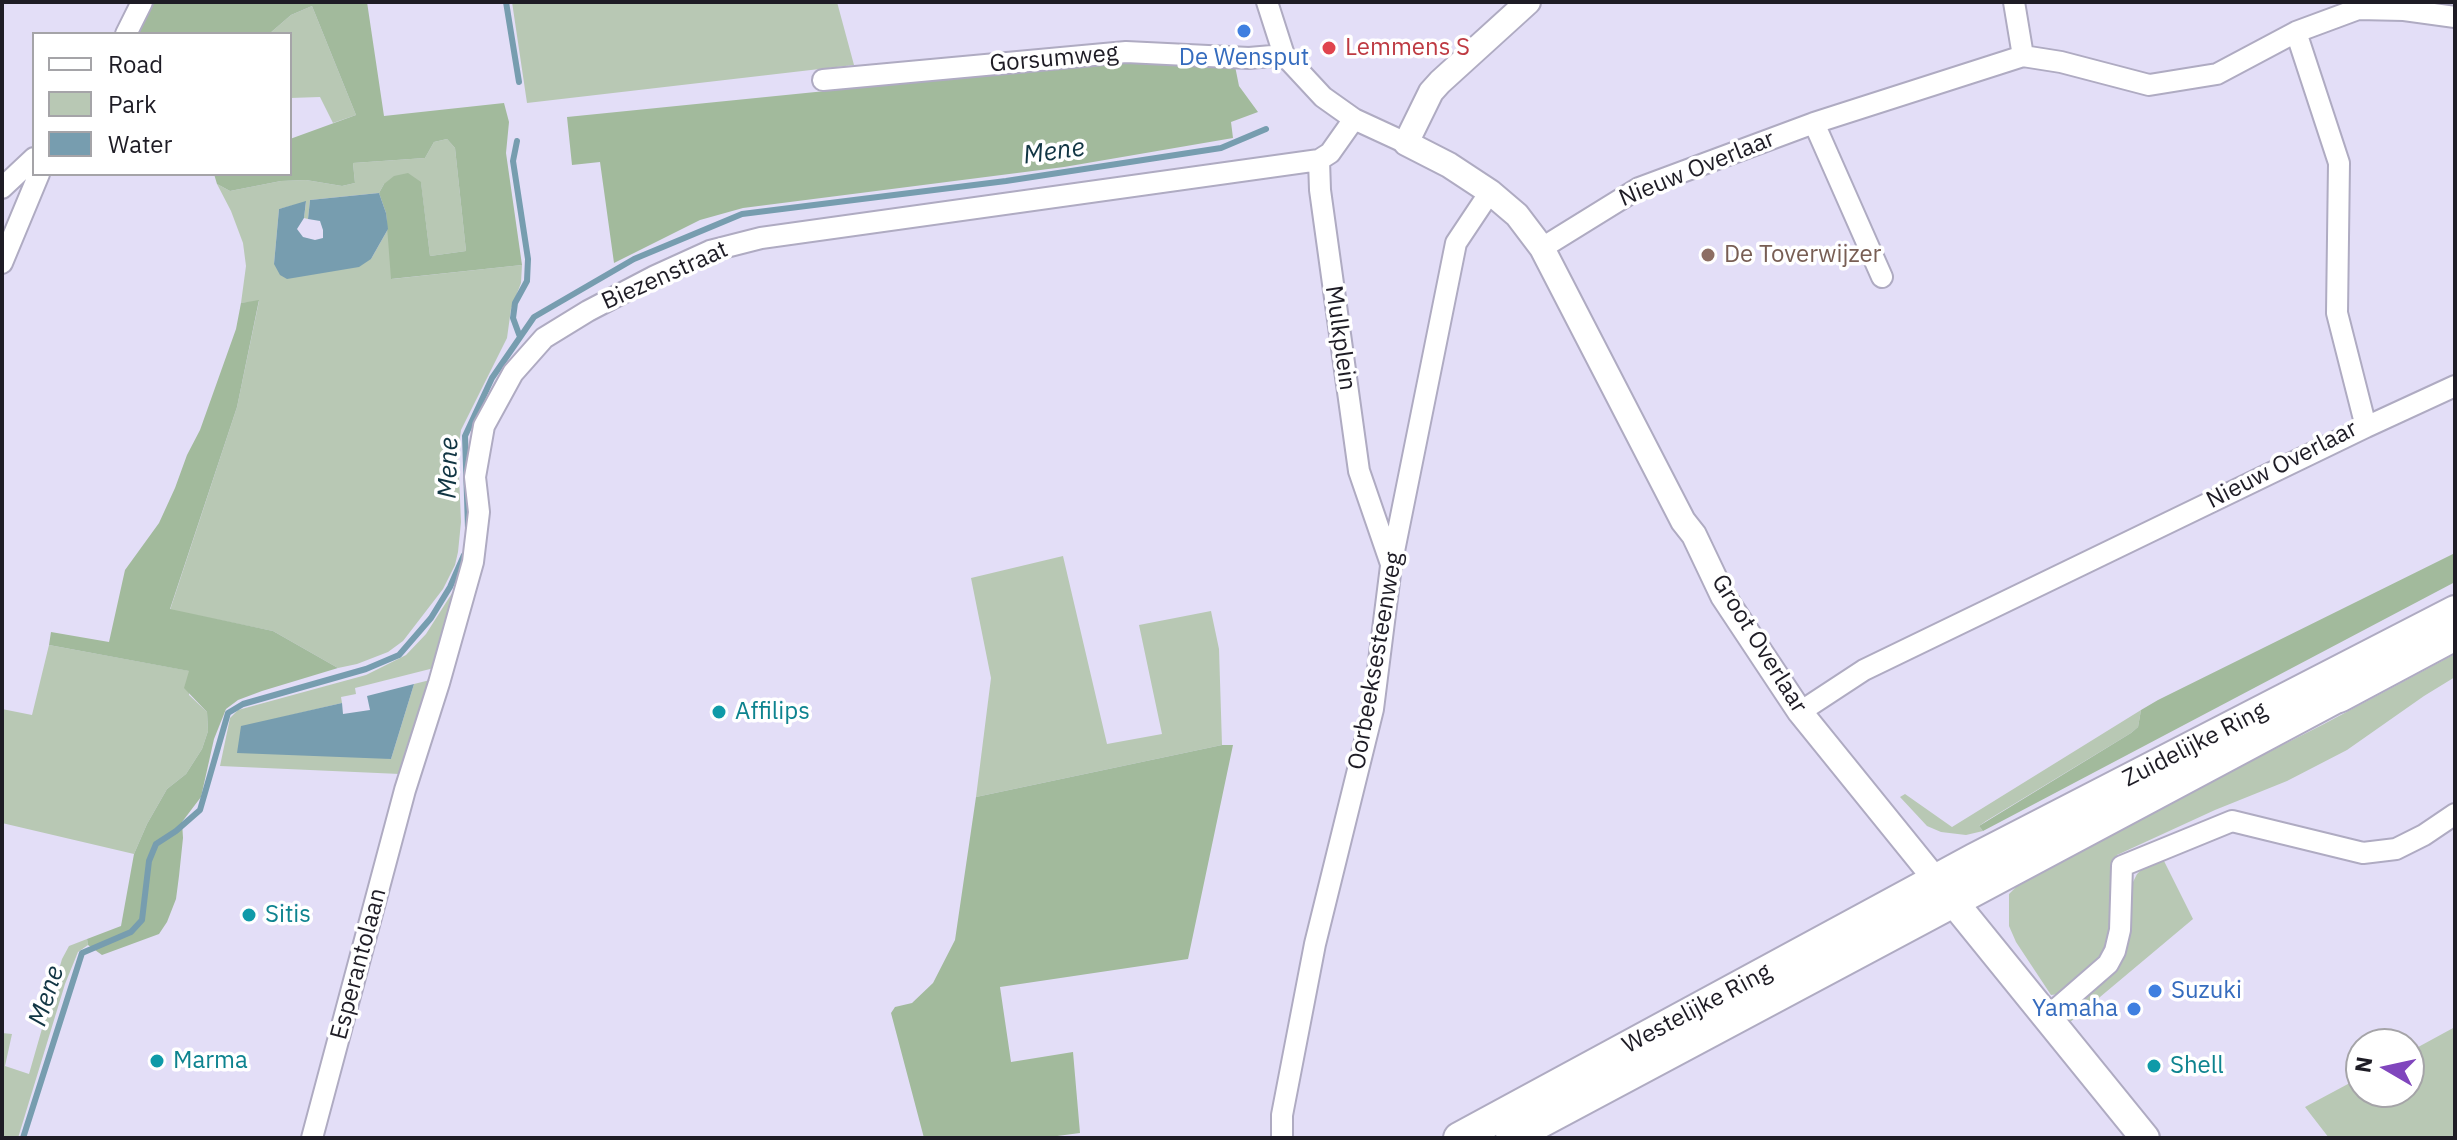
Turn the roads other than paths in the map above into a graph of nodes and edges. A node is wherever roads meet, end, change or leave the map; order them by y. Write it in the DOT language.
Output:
graph roads {
  1 [pos="142,2"];
  2 [pos="1267,2"];
  3 [pos="1528,2"];
  4 [pos="2014,2"];
  5 [pos="2455,17"];
  6 [pos="127,32"];
  7 [pos="2296,32"];
  8 [pos="1284,55"];
  9 [pos="2023,56"];
  10 [pos="823,80"];
  11 [pos="1354,119"];
  12 [pos="1814,123"];
  13 [pos="1406,143"];
  14 [pos="32,160"];
  15 [pos="1319,160"];
  16 [pos="38,176"];
  17 [pos="2,188"];
  18 [pos="1490,192"];
  19 [pos="1542,248"];
  20 [pos="2,263"];
  21 [pos="1882,277"];
  22 [pos="2455,386"];
  23 [pos="2366,427"];
  24 [pos="1391,566"];
  25 [pos="2455,611"];
  26 [pos="2455,634"];
  27 [pos="2339,696"];
  28 [pos="1800,712"];
  29 [pos="405,790"];
  30 [pos="2455,814"];
  31 [pos="1945,891"];
  32 [pos="2047,1017"];
  33 [pos="312,1138"];
  34 [pos="1282,1138"];
  35 [pos="1459,1138"];
  36 [pos="1511,1138"];
  37 [pos="2145,1138"];
  1 -- 6 [label="street"];
  2 -- 8 [label="street"];
  3 -- 13 [label="street"];
  4 -- 9 [label="street"];
  5 -- 7 [label="street"];
  7 -- 9 [label="street, Nieuw Overlaar"];
  7 -- 23 [label="street, Nieuw Overlaar"];
  8 -- 10 [label="street, Gorsumweg"];
  8 -- 11 [label="street"];
  9 -- 12 [label="street, Nieuw Overlaar"];
  11 -- 13 [label="street"];
  11 -- 15 [label="street"];
  12 -- 19 [label="street, Nieuw Overlaar"];
  12 -- 21 [label="street"];
  13 -- 18 [label="street, Groot Overlaar"];
  14 -- 17 [label="street"];
  15 -- 24 [label="street, Mulkplein"];
  15 -- 29 [label="street, Biezenstraat"];
  16 -- 20 [label="street"];
  18 -- 19 [label="street, Groot Overlaar"];
  18 -- 24 [label="street, Oorbeeksesteenweg"];
  19 -- 28 [label="street, Groot Overlaar"];
  22 -- 23 [label="street"];
  23 -- 28 [label="street, Nieuw Overlaar"];
  24 -- 34 [label="street, Oorbeeksesteenweg"];
  25 -- 31 [label="main road, Zuidelijke Ring"];
  26 -- 27 [label="highway, Zuidelijke Ring"];
  27 -- 31 [label="main road, Zuidelijke Ring"];
  28 -- 31 [label="street, Groot Overlaar"];
  29 -- 33 [label="street, Esperantolaan"];
  30 -- 32 [label="street"];
  31 -- 32 [label="main road, Groot Overlaar"];
  31 -- 35 [label="main road, Westelijke Ring"];
  31 -- 36 [label="main road, Westelijke Ring"];
  32 -- 37 [label="main road, Groot Overlaar"];
}
